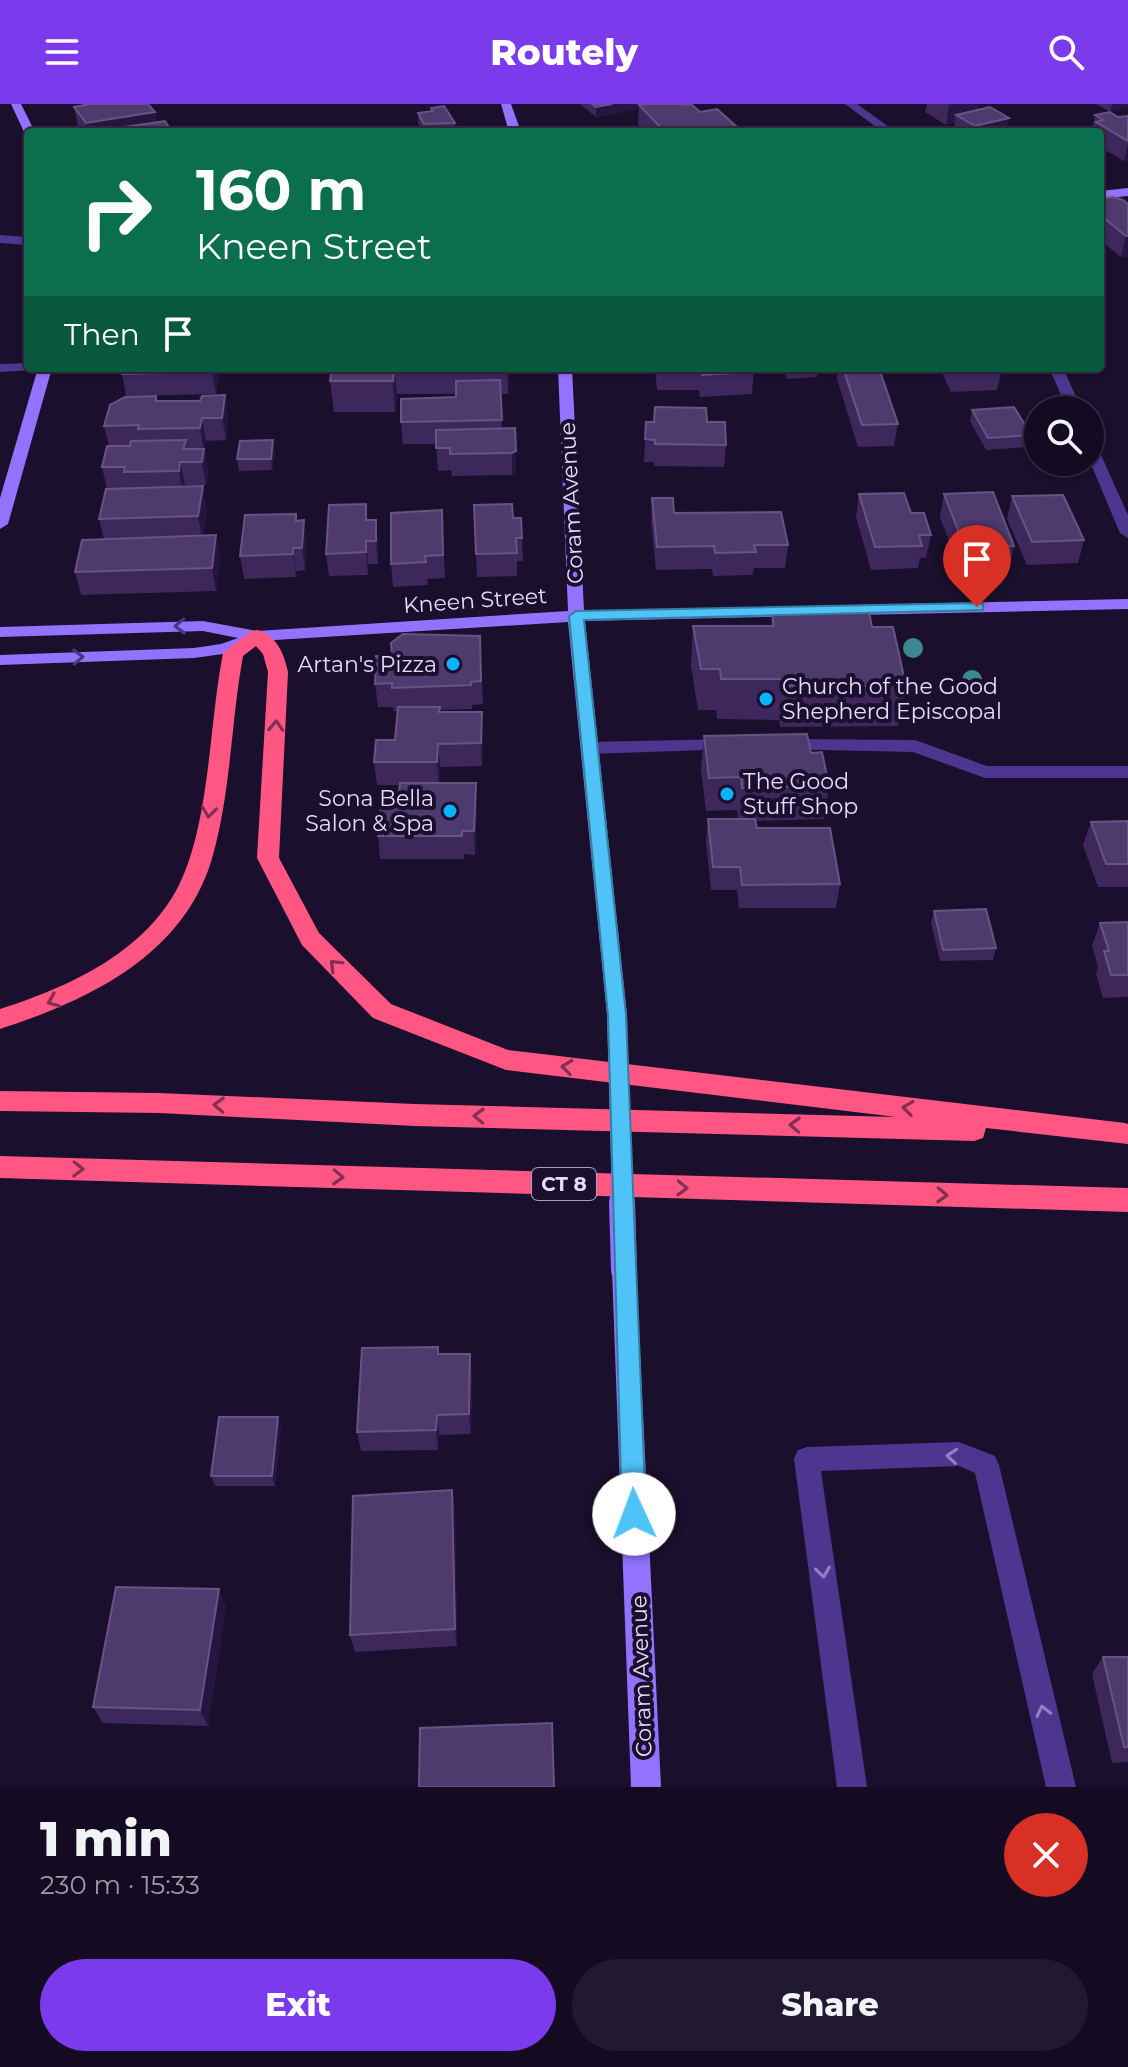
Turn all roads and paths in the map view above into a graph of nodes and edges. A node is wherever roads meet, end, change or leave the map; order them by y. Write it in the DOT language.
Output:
graph roads {
  1 [pos="16,104"];
  2 [pos="506,104"];
  3 [pos="850,104"];
  4 [pos="27,128"];
  5 [pos="514,128"];
  6 [pos="884,128"];
  7 [pos="1128,192"];
  8 [pos="1104,195"];
  9 [pos="0,239"];
  10 [pos="24,241"];
  11 [pos="24,367"];
  12 [pos="0,368"];
  13 [pos="44,372"];
  14 [pos="565,372"];
  15 [pos="1058,372"];
  16 [pos="1069,396"];
  17 [pos="1103,476"];
  18 [pos="0,524"];
  19 [pos="1128,533"];
  20 [pos="1128,604"];
  21 [pos="576,616"];
  22 [pos="0,632"];
  23 [pos="257,636"];
  24 [pos="0,660"];
  25 [pos="590,748"];
  26 [pos="1128,772"];
  27 [pos="0,1019"];
  28 [pos="0,1101"];
  29 [pos="1126,1134"];
  30 [pos="0,1167"];
  31 [pos="1128,1200"];
  32 [pos="646,1787"];
  33 [pos="852,1787"];
  34 [pos="1061,1787"];
  1 -- 4 [label="street"];
  2 -- 5 [label="street"];
  3 -- 6 [label="street"];
  7 -- 8 [label="street"];
  9 -- 10 [label="street"];
  11 -- 12 [label="street"];
  13 -- 18 [label="street"];
  14 -- 21 [label="street, Coram Avenue"];
  15 -- 16 [label="street"];
  17 -- 19 [label="street"];
  20 -- 21 [label="street, Kneen Street"];
  21 -- 23 [label="street, Kneen Street"];
  21 -- 25 [label="street, Coram Avenue"];
  23 -- 22 [label="street, Kneen Street, one-way"];
  24 -- 23 [label="street, Kneen Street, one-way"];
  23 -- 27 [label="highway, one-way"];
  29 -- 23 [label="highway, one-way"];
  25 -- 26 [label="street"];
  25 -- 32 [label="street, Coram Avenue, bridge"];
  29 -- 28 [label="highway, one-way"];
  30 -- 31 [label="highway, CT 8, one-way"];
  34 -- 33 [label="street, one-way"];
}
